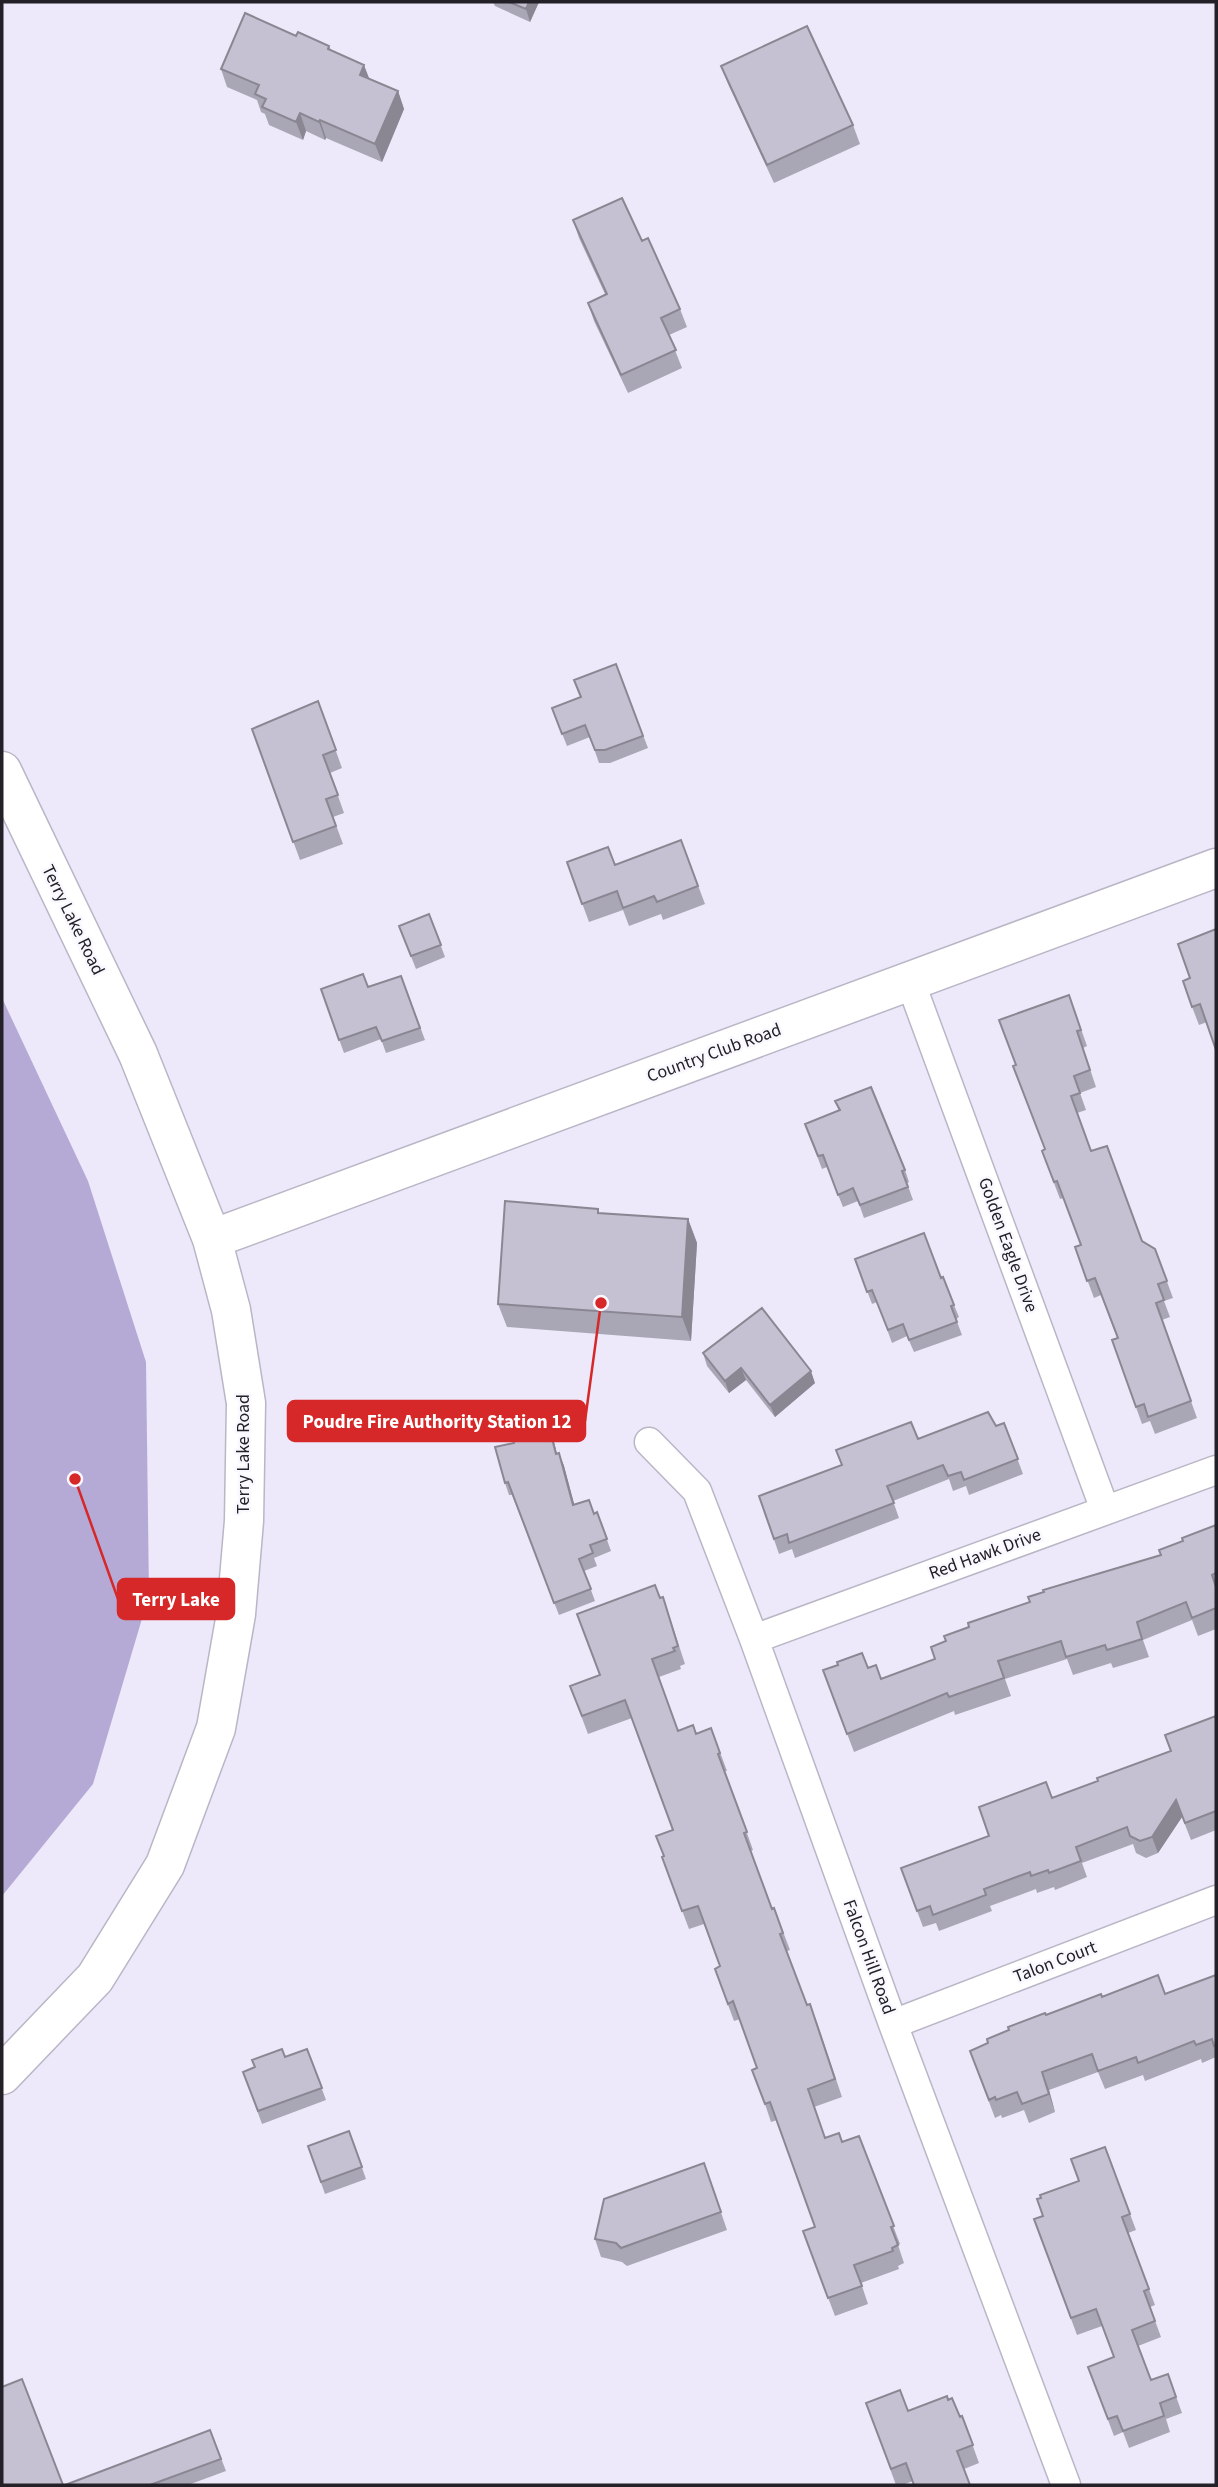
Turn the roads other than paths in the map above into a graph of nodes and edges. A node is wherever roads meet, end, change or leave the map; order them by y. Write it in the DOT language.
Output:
graph roads {
  1 [pos="2,771"];
  2 [pos="1216,868"];
  3 [pos="910,981"];
  4 [pos="212,1239"];
  5 [pos="649,1443"];
  6 [pos="1216,1470"];
  7 [pos="1105,1510"];
  8 [pos="754,1639"];
  9 [pos="1216,1900"];
  10 [pos="893,2024"];
  11 [pos="2,2075"];
  12 [pos="1066,2485"];
  1 -- 4 [label="main road, Terry Lake Road"];
  2 -- 3 [label="main road, Country Club Road"];
  3 -- 4 [label="main road, Country Club Road"];
  3 -- 7 [label="street, Golden Eagle Drive"];
  4 -- 11 [label="main road, Terry Lake Road"];
  5 -- 8 [label="street, Falcon Hill Road"];
  6 -- 7 [label="street, Red Hawk Drive"];
  7 -- 8 [label="street, Red Hawk Drive"];
  8 -- 10 [label="street, Falcon Hill Road"];
  9 -- 10 [label="street, Talon Court"];
  10 -- 12 [label="street, Falcon Hill Road"];
}
